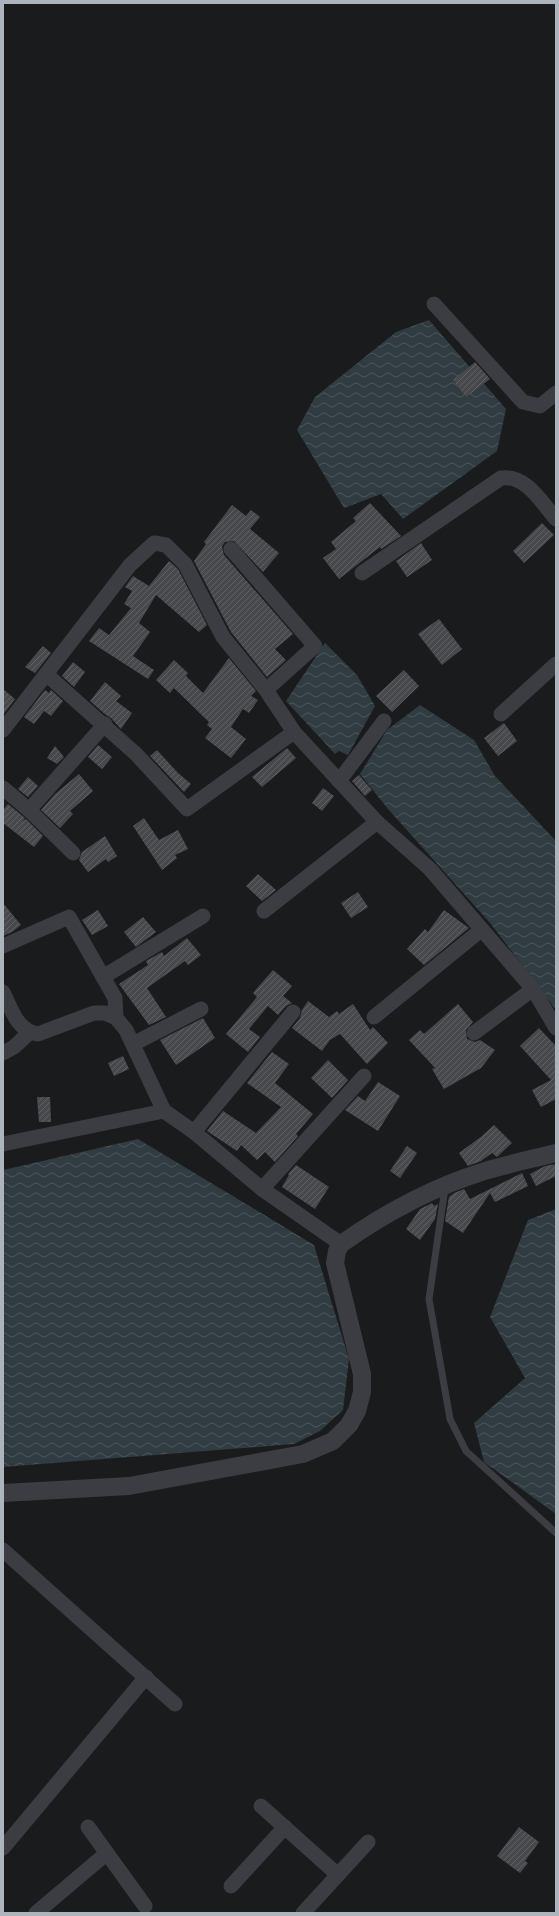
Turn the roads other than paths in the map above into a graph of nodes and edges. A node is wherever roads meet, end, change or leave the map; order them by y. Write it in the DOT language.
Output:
graph roads {
  1 [pos="434,304"];
  2 [pos="556,393"];
  3 [pos="556,520"];
  4 [pos="231,549"];
  5 [pos="362,573"];
  6 [pos="556,664"];
  7 [pos="46,674"];
  8 [pos="266,690"];
  9 [pos="501,714"];
  10 [pos="384,721"];
  11 [pos="105,724"];
  12 [pos="3,730"];
  13 [pos="294,732"];
  14 [pos="339,781"];
  15 [pos="3,788"];
  16 [pos="29,810"];
  17 [pos="378,822"];
  18 [pos="73,853"];
  19 [pos="264,911"];
  20 [pos="203,916"];
  21 [pos="481,930"];
  22 [pos="3,946"];
  23 [pos="103,977"];
  24 [pos="533,989"];
  25 [pos="3,992"];
  26 [pos="201,1009"];
  27 [pos="293,1012"];
  28 [pos="374,1017"];
  29 [pos="116,1018"];
  30 [pos="556,1028"];
  31 [pos="29,1033"];
  32 [pos="474,1034"];
  33 [pos="133,1044"];
  34 [pos="3,1053"];
  35 [pos="364,1076"];
  36 [pos="164,1111"];
  37 [pos="194,1132"];
  38 [pos="3,1144"];
  39 [pos="556,1153"];
  40 [pos="445,1186"];
  41 [pos="262,1189"];
  42 [pos="341,1244"];
  43 [pos="3,1493"];
  44 [pos="556,1533"];
  45 [pos="3,1550"];
  46 [pos="146,1677"];
  47 [pos="175,1704"];
  48 [pos="261,1806"];
  49 [pos="88,1827"];
  50 [pos="285,1827"];
  51 [pos="368,1842"];
  52 [pos="3,1848"];
  53 [pos="107,1853"];
  54 [pos="338,1875"];
  55 [pos="231,1886"];
  56 [pos="145,1906"];
  57 [pos="45,1910"];
  58 [pos="303,1913"];
  1 -- 2 [label="street"];
  3 -- 5 [label="street"];
  4 -- 8 [label="street"];
  6 -- 9 [label="street"];
  7 -- 8 [label="street"];
  7 -- 11 [label="street"];
  7 -- 12 [label="street"];
  8 -- 13 [label="street"];
  10 -- 14 [label="street"];
  11 -- 13 [label="street"];
  11 -- 16 [label="street"];
  13 -- 14 [label="street"];
  14 -- 17 [label="street"];
  15 -- 16 [label="street"];
  16 -- 18 [label="street"];
  17 -- 19 [label="street"];
  17 -- 21 [label="street"];
  20 -- 23 [label="street"];
  21 -- 24 [label="street"];
  21 -- 28 [label="street"];
  22 -- 23 [label="street"];
  23 -- 29 [label="street"];
  24 -- 30 [label="street"];
  24 -- 32 [label="street"];
  25 -- 31 [label="street"];
  26 -- 33 [label="street"];
  27 -- 37 [label="street"];
  29 -- 31 [label="street"];
  29 -- 33 [label="street"];
  31 -- 34 [label="street"];
  33 -- 36 [label="street"];
  35 -- 41 [label="street"];
  36 -- 37 [label="street"];
  36 -- 38 [label="street"];
  37 -- 41 [label="street"];
  39 -- 40 [label="street"];
  40 -- 42 [label="street"];
  40 -- 44 [label="lane"];
  41 -- 42 [label="street"];
  42 -- 43 [label="street"];
  45 -- 46 [label="street"];
  46 -- 47 [label="street"];
  46 -- 52 [label="street"];
  48 -- 50 [label="street"];
  49 -- 53 [label="street"];
  50 -- 54 [label="street"];
  50 -- 55 [label="street"];
  51 -- 54 [label="street"];
  53 -- 56 [label="street"];
  53 -- 57 [label="street"];
  54 -- 58 [label="street"];
}
